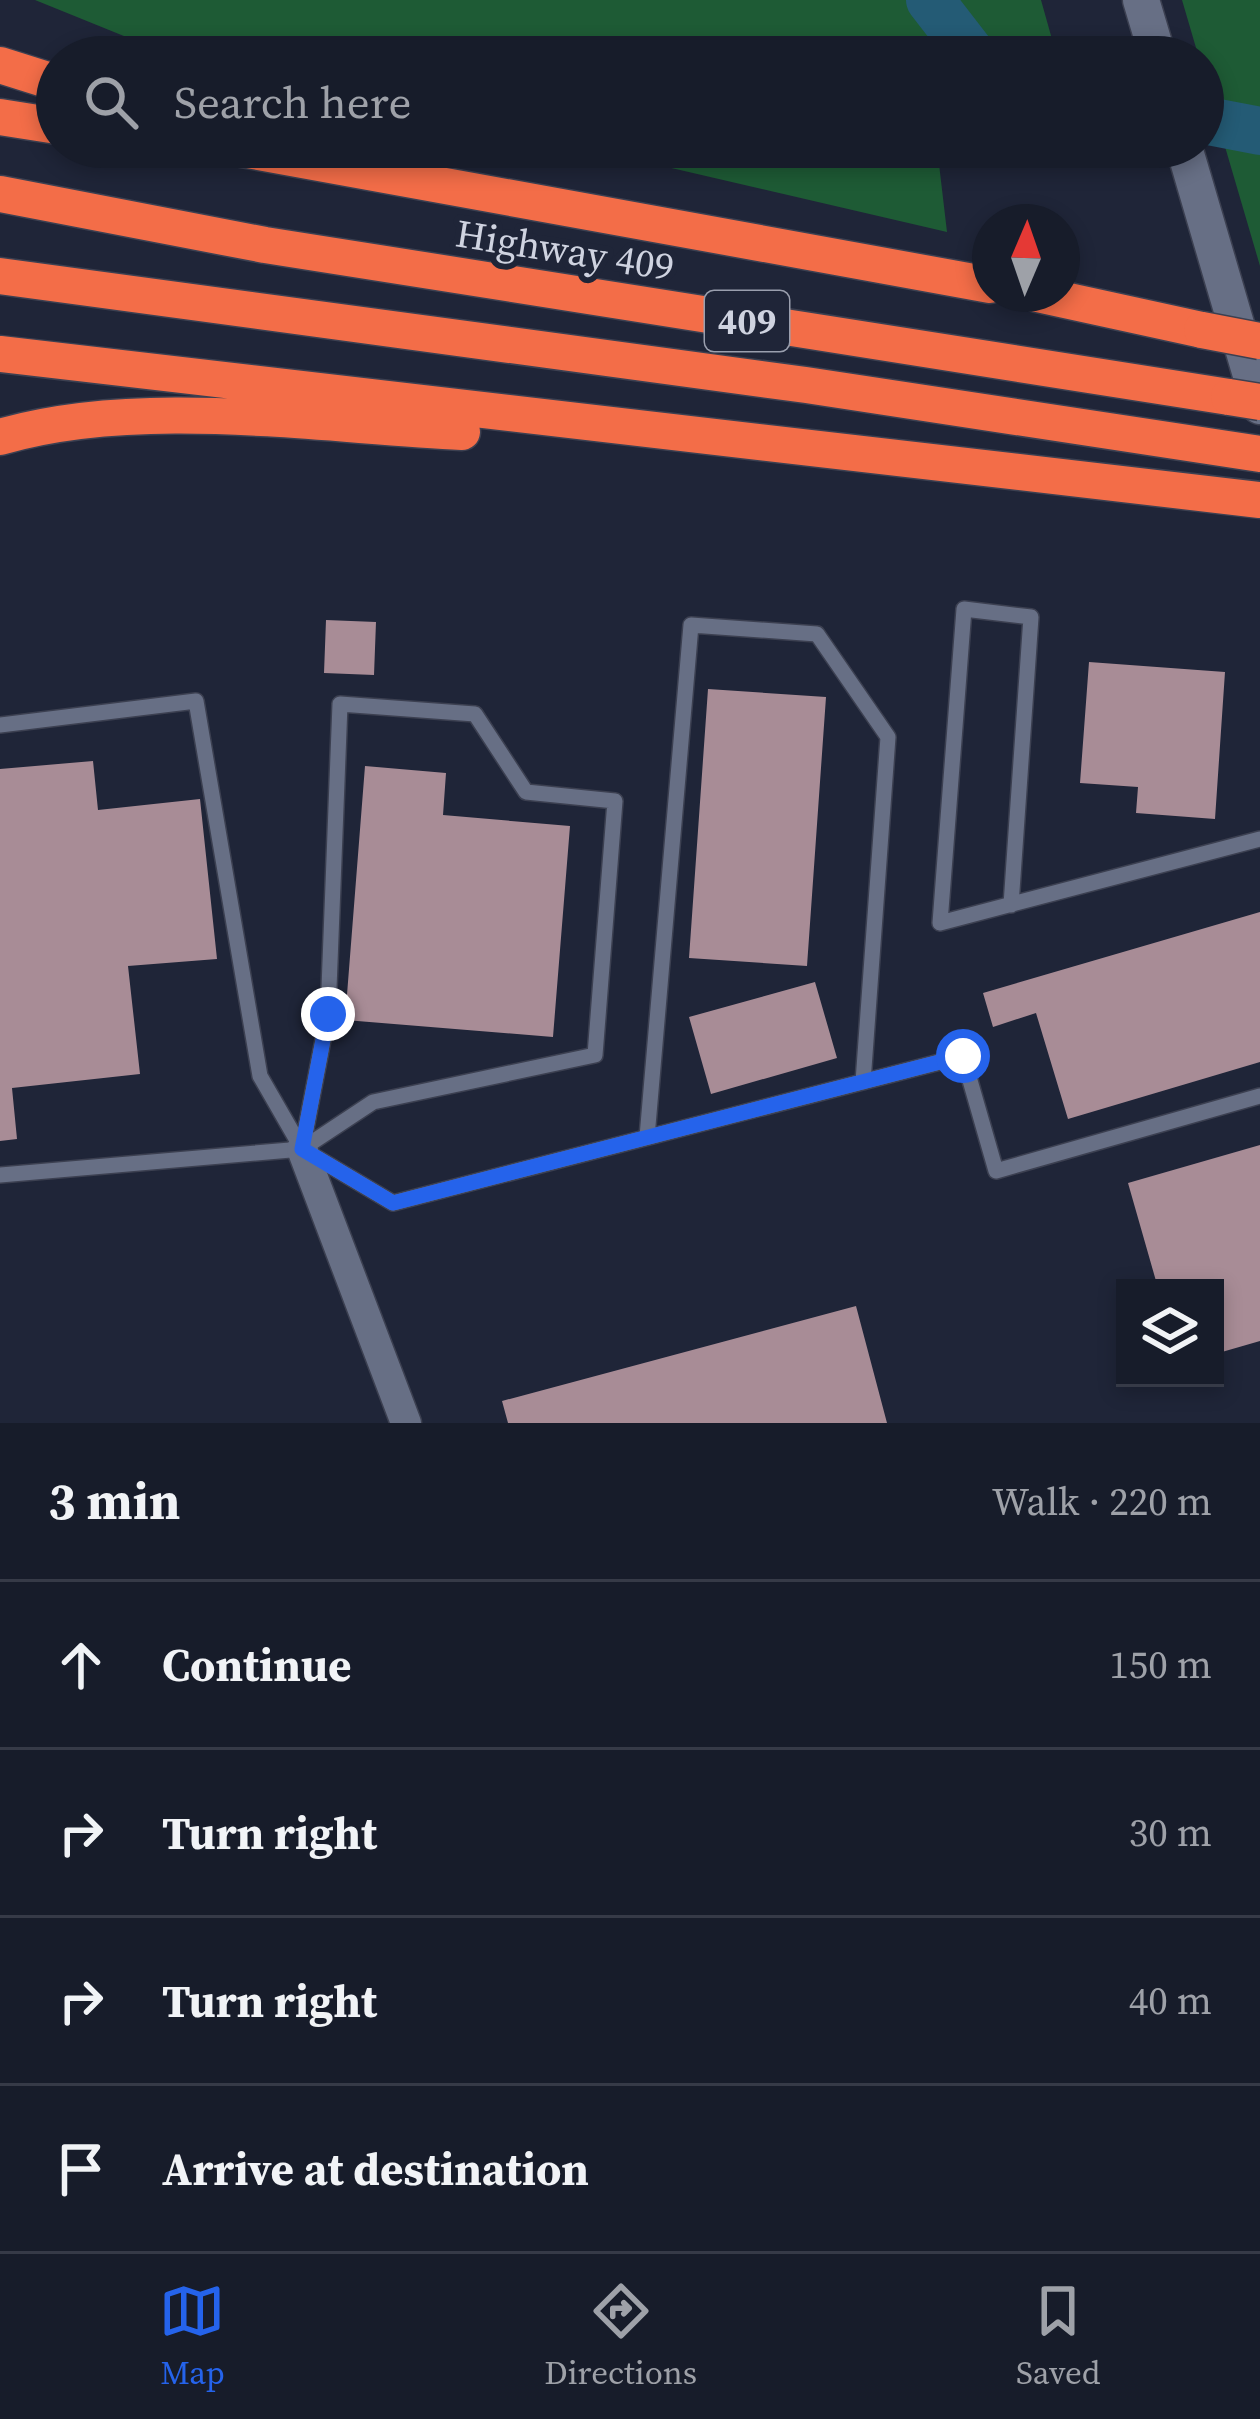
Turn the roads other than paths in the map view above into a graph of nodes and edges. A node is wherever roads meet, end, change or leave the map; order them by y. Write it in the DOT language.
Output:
graph roads {
  1 [pos="1141,0"];
  2 [pos="1152,36"];
  3 [pos="0,65"];
  4 [pos="36,76"];
  5 [pos="0,118"];
  6 [pos="36,123"];
  7 [pos="346,168"];
  8 [pos="1190,168"];
  9 [pos="0,194"];
  10 [pos="0,276"];
  11 [pos="972,282"];
  12 [pos="1080,303"];
  13 [pos="1260,341"];
  14 [pos="0,354"];
  15 [pos="1250,402"];
  16 [pos="0,436"];
  17 [pos="831,452"];
  18 [pos="1249,453"];
  19 [pos="1253,499"];
  20 [pos="0,725"];
  21 [pos="1260,839"];
  22 [pos="1011,905"];
  23 [pos="863,1082"];
  24 [pos="1260,1096"];
  25 [pos="647,1137"];
  26 [pos="302,1149"];
  27 [pos="0,1175"];
  28 [pos="406,1423"];
  1 -- 2 [label="main road"];
  3 -- 4 [label="highway"];
  5 -- 6 [label="highway"];
  7 -- 11 [label="highway"];
  8 -- 15 [label="main road"];
  9 -- 15 [label="highway, Highway 409 / 409"];
  10 -- 18 [label="highway, 409"];
  12 -- 13 [label="highway, bridge"];
  14 -- 17 [label="highway"];
  16 -- 17 [label="highway"];
  17 -- 19 [label="highway"];
  20 -- 26 [label="lane"];
  21 -- 22 [label="lane"];
  22 -- 22 [label="lane"];
  23 -- 24 [label="lane"];
  23 -- 25 [label="lane"];
  23 -- 25 [label="lane"];
  25 -- 26 [label="lane"];
  26 -- 26 [label="lane"];
  26 -- 27 [label="lane"];
  26 -- 28 [label="street"];
}
